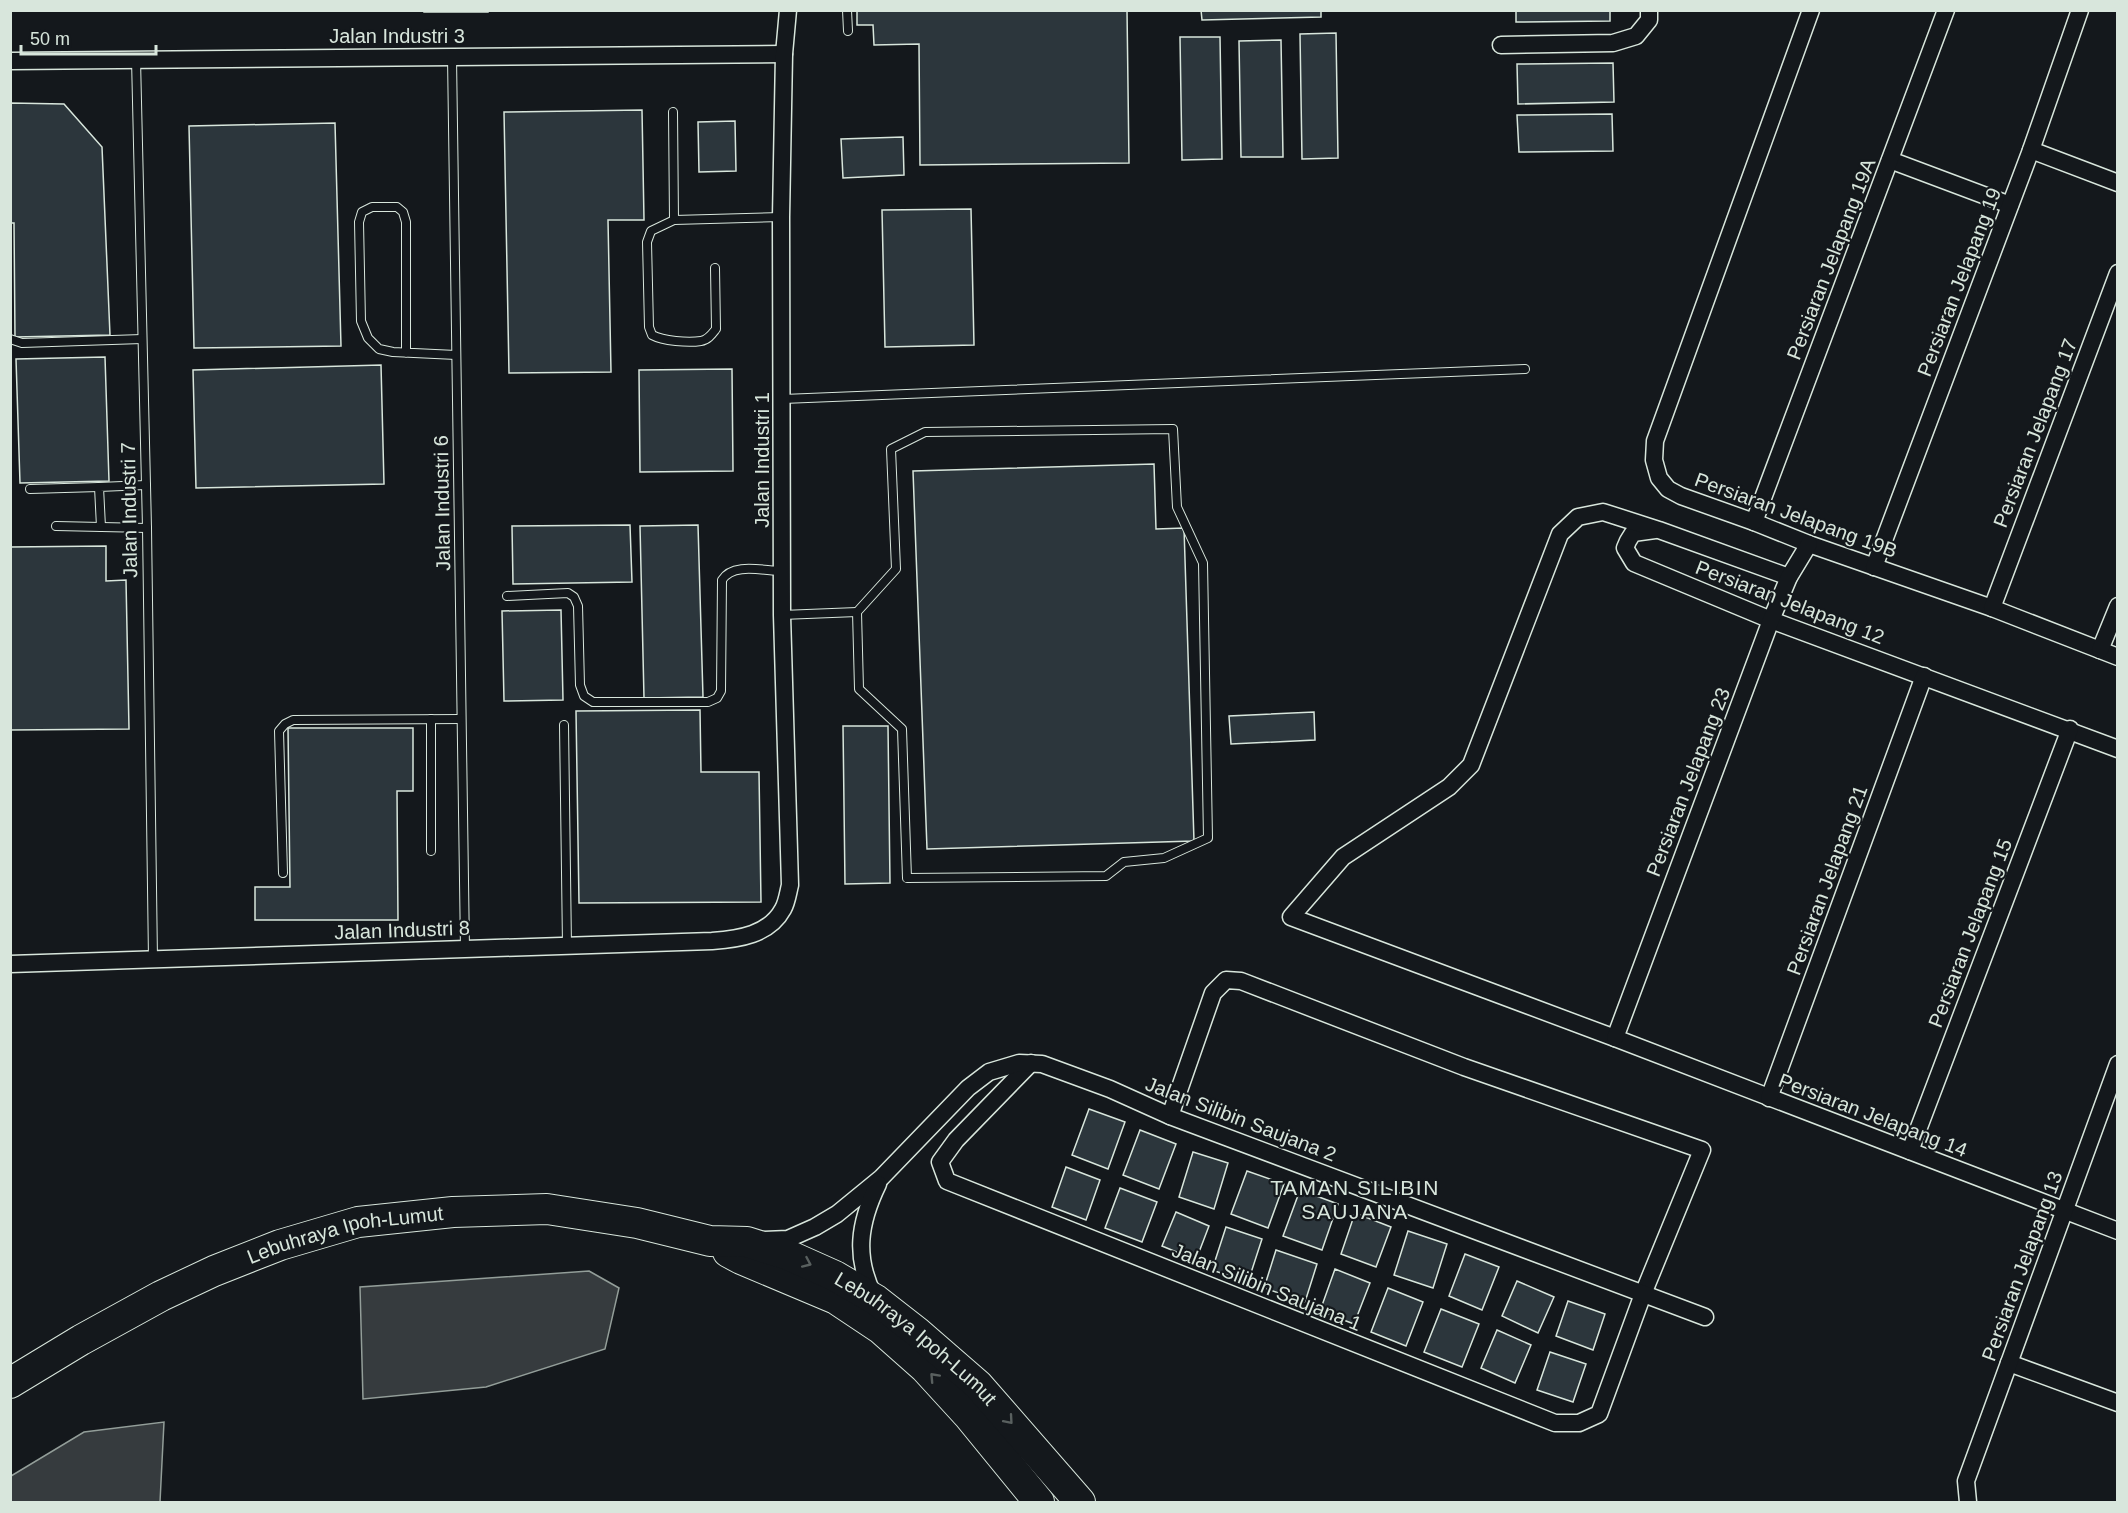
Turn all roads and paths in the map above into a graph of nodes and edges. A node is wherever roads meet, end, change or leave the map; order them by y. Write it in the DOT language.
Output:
graph roads {
  1 [pos="788,10"];
  2 [pos="847,10"];
  3 [pos="1649,10"];
  4 [pos="1811,10"];
  5 [pos="1947,10"];
  6 [pos="2080,10"];
  7 [pos="848,31"];
  8 [pos="1501,45"];
  9 [pos="784,54"];
  10 [pos="452,57"];
  11 [pos="136,59"];
  12 [pos="10,61"];
  13 [pos="673,112"];
  14 [pos="2031,150"];
  15 [pos="1890,160"];
  16 [pos="2118,183"];
  17 [pos="2010,206"];
  18 [pos="781,217"];
  19 [pos="674,219"];
  20 [pos="715,268"];
  21 [pos="2118,273"];
  22 [pos="10,339"];
  23 [pos="142,339"];
  24 [pos="406,353"];
  25 [pos="456,355"];
  26 [pos="1525,369"];
  27 [pos="783,399"];
  28 [pos="146,485"];
  29 [pos="99,486"];
  30 [pos="30,489"];
  31 [pos="1754,522"];
  32 [pos="56,526"];
  33 [pos="100,527"];
  34 [pos="147,528"];
  35 [pos="1659,530"];
  36 [pos="1809,544"];
  37 [pos="1874,567"];
  38 [pos="782,571"];
  39 [pos="1789,578"];
  40 [pos="507,596"];
  41 [pos="2118,606"];
  42 [pos="1992,608"];
  43 [pos="857,612"];
  44 [pos="782,615"];
  45 [pos="1771,620"];
  46 [pos="2100,650"];
  47 [pos="2118,657"];
  48 [pos="1924,676"];
  49 [pos="431,719"];
  50 [pos="461,719"];
  51 [pos="564,725"];
  52 [pos="2070,729"];
  53 [pos="2118,749"];
  54 [pos="431,851"];
  55 [pos="283,873"];
  56 [pos="783,909"];
  57 [pos="567,946"];
  58 [pos="465,949"];
  59 [pos="153,959"];
  60 [pos="10,964"];
  61 [pos="1615,1038"];
  62 [pos="1031,1063"];
  63 [pos="2118,1064"];
  64 [pos="1769,1098"];
  65 [pos="1170,1116"];
  66 [pos="1910,1151"];
  67 [pos="881,1178"];
  68 [pos="2065,1211"];
  69 [pos="2118,1230"];
  70 [pos="710,1241"];
  71 [pos="747,1242"];
  72 [pos="1643,1294"];
  73 [pos="876,1300"];
  74 [pos="1706,1317"];
  75 [pos="2009,1363"];
  76 [pos="10,1383"];
  77 [pos="2118,1403"];
  78 [pos="1039,1503"];
  79 [pos="1080,1503"];
  80 [pos="1968,1503"];
  1 -- 9 [label="street, Jalan Industri 1"];
  2 -- 7 [label="lane"];
  3 -- 8 [label="street"];
  4 -- 31 [label="street, Persiaran Jelapang 19B"];
  5 -- 15 [label="street, Persiaran Jelapang 19A"];
  6 -- 14 [label="street, Persiaran Jelapang 19"];
  9 -- 10 [label="street, Jalan Industri 3"];
  9 -- 18 [label="street, Jalan Industri 1"];
  10 -- 11 [label="street, Jalan Industri 3"];
  10 -- 25 [label="lane, Jalan Industri 6"];
  11 -- 12 [label="street, Jalan Industri 3"];
  11 -- 23 [label="lane, Jalan Industri 7"];
  13 -- 19 [label="lane"];
  14 -- 16 [label="street"];
  14 -- 17 [label="street, Persiaran Jelapang 19"];
  15 -- 17 [label="street"];
  15 -- 31 [label="street, Persiaran Jelapang 19A"];
  17 -- 37 [label="street, Persiaran Jelapang 19"];
  18 -- 19 [label="lane"];
  18 -- 27 [label="street, Jalan Industri 1"];
  19 -- 20 [label="lane"];
  21 -- 42 [label="street, Persiaran Jelapang 17"];
  22 -- 23 [label="lane"];
  23 -- 28 [label="lane, Jalan Industri 7"];
  24 -- 24 [label="lane"];
  24 -- 25 [label="lane"];
  25 -- 50 [label="lane, Jalan Industri 6"];
  26 -- 27 [label="lane"];
  27 -- 38 [label="street, Jalan Industri 1"];
  28 -- 29 [label="lane"];
  28 -- 34 [label="lane, Jalan Industri 7"];
  29 -- 30 [label="lane"];
  29 -- 33 [label="lane"];
  31 -- 36 [label="street, Persiaran Jelapang 19B"];
  32 -- 33 [label="lane"];
  33 -- 34 [label="lane"];
  34 -- 59 [label="lane, Jalan Industri 7"];
  35 -- 39 [label="street, Persiaran Jelapang 12"];
  35 -- 45 [label="street, Persiaran Jelapang 12"];
  35 -- 61 [label="street, Persiaran Jelapang 14"];
  36 -- 37 [label="street, Persiaran Jelapang 19B"];
  36 -- 39 [label="street, Persiaran Jelapang 23"];
  37 -- 42 [label="street, Persiaran Jelapang 19B"];
  38 -- 40 [label="lane"];
  38 -- 44 [label="street, Jalan Industri 1"];
  39 -- 45 [label="street, Persiaran Jelapang 23"];
  41 -- 46 [label="street"];
  42 -- 46 [label="street, Persiaran Jelapang 19B"];
  43 -- 43 [label="lane"];
  43 -- 44 [label="lane"];
  44 -- 56 [label="street, Jalan Industri 1"];
  45 -- 48 [label="street, Persiaran Jelapang 12"];
  45 -- 61 [label="street, Persiaran Jelapang 23"];
  46 -- 47 [label="street, Persiaran Jelapang 19B"];
  48 -- 52 [label="street, Persiaran Jelapang 12"];
  48 -- 64 [label="street, Persiaran Jelapang 21"];
  49 -- 50 [label="lane"];
  49 -- 54 [label="lane"];
  49 -- 55 [label="lane"];
  50 -- 58 [label="lane, Jalan Industri 6"];
  51 -- 57 [label="lane"];
  52 -- 53 [label="street, Persiaran Jelapang 12"];
  52 -- 66 [label="street, Persiaran Jelapang 15"];
  56 -- 57 [label="street, Jalan Industri 8"];
  57 -- 58 [label="street, Jalan Industri 8"];
  58 -- 59 [label="street, Jalan Industri 8"];
  59 -- 60 [label="street, Jalan Industri 8"];
  61 -- 64 [label="street, Persiaran Jelapang 14"];
  62 -- 65 [label="street, Jalan Silibin Saujana 2"];
  62 -- 67 [label="street"];
  62 -- 72 [label="street, Jalan Silibin Saujana 1"];
  63 -- 68 [label="street, Persiaran Jelapang 13"];
  64 -- 66 [label="street, Persiaran Jelapang 14"];
  65 -- 72 [label="street, Jalan Silibin Saujana 2"];
  65 -- 72 [label="street"];
  66 -- 68 [label="street, Persiaran Jelapang 14"];
  67 -- 71 [label="street"];
  67 -- 73 [label="street"];
  68 -- 69 [label="street, Persiaran Jelapang 14"];
  68 -- 75 [label="street, Persiaran Jelapang 13"];
  70 -- 71 [label="highway, Lebuhraya Ipoh-Lumut"];
  70 -- 76 [label="highway, Lebuhraya Ipoh-Lumut"];
  78 -- 70 [label="highway, Lebuhraya Ipoh-Lumut, one-way"];
  71 -- 73 [label="highway, Lebuhraya Ipoh-Lumut, one-way"];
  72 -- 74 [label="street, Jalan Silibin Saujana 2"];
  73 -- 79 [label="highway, Lebuhraya Ipoh-Lumut, one-way"];
  75 -- 77 [label="street"];
  75 -- 80 [label="street, Persiaran Jelapang 13"];
}
